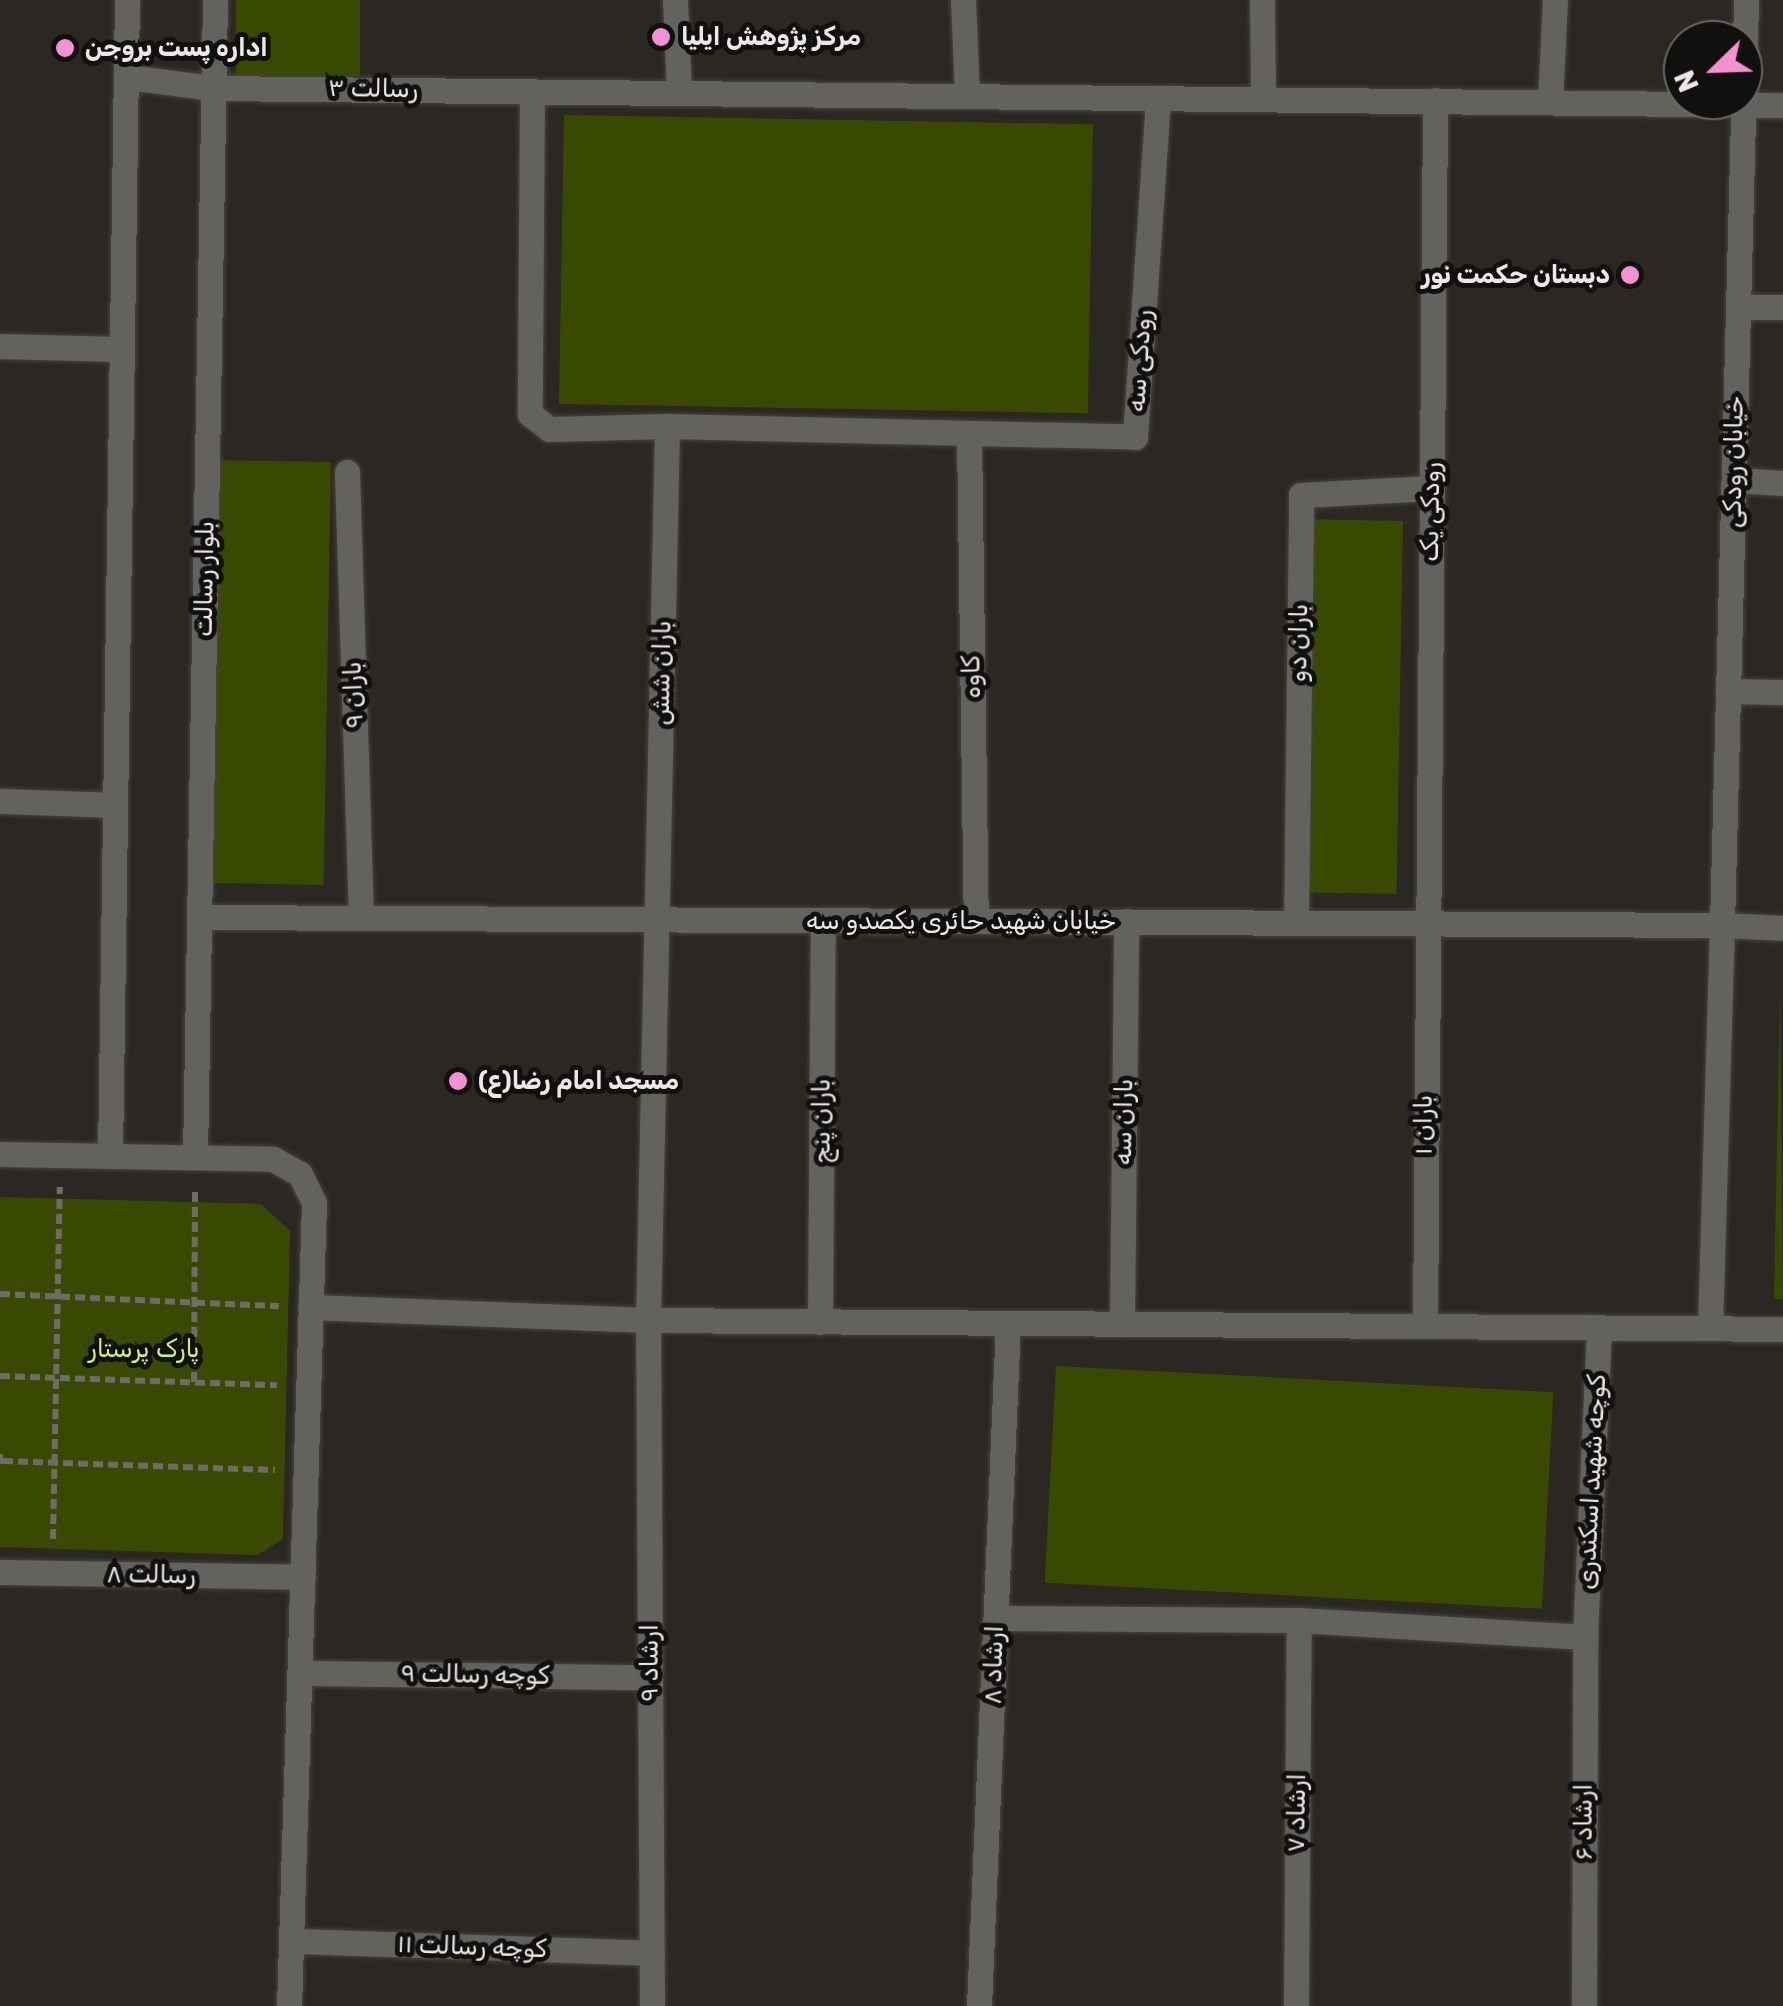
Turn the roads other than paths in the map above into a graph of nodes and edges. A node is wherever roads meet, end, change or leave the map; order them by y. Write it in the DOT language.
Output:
graph roads {
  1 [pos="126,0"];
  2 [pos="215,0"];
  3 [pos="675,0"];
  4 [pos="963,0"];
  5 [pos="1262,0"];
  6 [pos="1555,0"];
  7 [pos="127,76"];
  8 [pos="214,88"];
  9 [pos="532,91"];
  10 [pos="680,92"];
  11 [pos="967,96"];
  12 [pos="1158,98"];
  13 [pos="1263,99"];
  14 [pos="1435,100"];
  15 [pos="1550,102"];
  16 [pos="1663,103"];
  17 [pos="1743,120"];
  18 [pos="1738,307"];
  19 [pos="1783,307"];
  20 [pos="0,346"];
  21 [pos="119,349"];
  22 [pos="667,426"];
  23 [pos="969,433"];
  24 [pos="347,472"];
  25 [pos="1734,480"];
  26 [pos="1783,483"];
  27 [pos="1431,488"];
  28 [pos="1728,691"];
  29 [pos="1783,692"];
  30 [pos="0,801"];
  31 [pos="112,804"];
  32 [pos="199,918"];
  33 [pos="361,918"];
  34 [pos="657,920"];
  35 [pos="823,920"];
  36 [pos="976,921"];
  37 [pos="1126,921"];
  38 [pos="1296,922"];
  39 [pos="1424,923"];
  40 [pos="1722,925"];
  41 [pos="1783,928"];
  42 [pos="0,1154"];
  43 [pos="110,1156"];
  44 [pos="194,1157"];
  45 [pos="310,1307"];
  46 [pos="648,1320"];
  47 [pos="820,1322"];
  48 [pos="1008,1323"];
  49 [pos="1122,1324"];
  50 [pos="1425,1326"];
  51 [pos="1600,1327"];
  52 [pos="1710,1328"];
  53 [pos="1783,1328"];
  54 [pos="0,1572"];
  55 [pos="302,1577"];
  56 [pos="0,1597"];
  57 [pos="996,1618"];
  58 [pos="1299,1620"];
  59 [pos="1585,1637"];
  60 [pos="300,1673"];
  61 [pos="650,1676"];
  62 [pos="292,1941"];
  63 [pos="652,1953"];
  64 [pos="289,2006"];
  65 [pos="652,2006"];
  66 [pos="980,2006"];
  67 [pos="1296,2006"];
  68 [pos="1584,2006"];
  1 -- 7 [label="street"];
  2 -- 8 [label="street, بلوار رسالت"];
  3 -- 10 [label="street"];
  4 -- 11 [label="street"];
  5 -- 13 [label="street"];
  6 -- 15 [label="street"];
  7 -- 8 [label="street, رسالت ۳"];
  7 -- 21 [label="street"];
  8 -- 9 [label="street, رسالت ۳"];
  8 -- 32 [label="street, بلوار رسالت"];
  9 -- 10 [label="street"];
  9 -- 22 [label="street, رودکی سه"];
  10 -- 11 [label="street"];
  11 -- 12 [label="street"];
  12 -- 13 [label="street"];
  12 -- 23 [label="street, رودکی سه"];
  13 -- 14 [label="street"];
  14 -- 15 [label="street"];
  14 -- 27 [label="street, رودکی یک"];
  15 -- 16 [label="street"];
  17 -- 18 [label="street, خیابان رودکی"];
  18 -- 19 [label="street"];
  18 -- 25 [label="street, خیابان رودکی"];
  20 -- 21 [label="street"];
  21 -- 31 [label="street"];
  22 -- 23 [label="street, رودکی سه"];
  22 -- 34 [label="street, باران شش"];
  23 -- 36 [label="street, کاوه"];
  24 -- 33 [label="street, باران ۹"];
  25 -- 26 [label="street"];
  25 -- 28 [label="street, خیابان رودکی"];
  27 -- 38 [label="street, باران دو"];
  27 -- 39 [label="street, رودکی یک"];
  28 -- 29 [label="street"];
  28 -- 40 [label="street, خیابان رودکی"];
  30 -- 31 [label="street"];
  31 -- 43 [label="street"];
  32 -- 33 [label="street, خیابان شهید حائری یکصدو سه"];
  32 -- 44 [label="street, بلوار رسالت"];
  33 -- 34 [label="street, خیابان شهید حائری یکصدو سه"];
  34 -- 35 [label="street, خیابان شهید حائری یکصدو سه"];
  34 -- 46 [label="street, باران شش"];
  35 -- 36 [label="street, خیابان شهید حائری یکصدو سه"];
  35 -- 47 [label="street, باران پنج"];
  36 -- 37 [label="street, خیابان شهید حائری یکصدو سه"];
  37 -- 38 [label="street, خیابان شهید حائری یکصدو سه"];
  37 -- 49 [label="street, باران سه"];
  38 -- 39 [label="street, خیابان شهید حائری یکصدو سه"];
  39 -- 40 [label="street, خیابان شهید حائری یکصدو سه"];
  39 -- 50 [label="street, باران ۱"];
  40 -- 41 [label="street, خیابان شهید حائری یکصدو سه"];
  40 -- 52 [label="street, خیابان رودکی"];
  42 -- 43 [label="street"];
  43 -- 44 [label="street"];
  44 -- 45 [label="street"];
  45 -- 46 [label="street"];
  45 -- 55 [label="street"];
  46 -- 47 [label="street"];
  46 -- 61 [label="street, ارشاد ۹"];
  47 -- 48 [label="street"];
  48 -- 49 [label="street"];
  48 -- 57 [label="street, ارشاد ۸"];
  49 -- 50 [label="street"];
  50 -- 51 [label="street"];
  51 -- 52 [label="street"];
  51 -- 59 [label="street, کوچه شهید اسکندری"];
  52 -- 53 [label="street"];
  54 -- 55 [label="street, رسالت ۸"];
  54 -- 56 [label="street"];
  55 -- 60 [label="street"];
  57 -- 58 [label="street"];
  57 -- 66 [label="street, ارشاد ۸"];
  58 -- 59 [label="street"];
  58 -- 67 [label="street, ارشاد ۷"];
  59 -- 68 [label="street, ارشاد ۶"];
  60 -- 61 [label="street, کوچه رسالت ۹"];
  60 -- 62 [label="street"];
  61 -- 63 [label="street, ارشاد ۹"];
  62 -- 63 [label="street, کوچه رسالت ۱۱"];
  62 -- 64 [label="street"];
  63 -- 65 [label="street, ارشاد ۹"];
}
